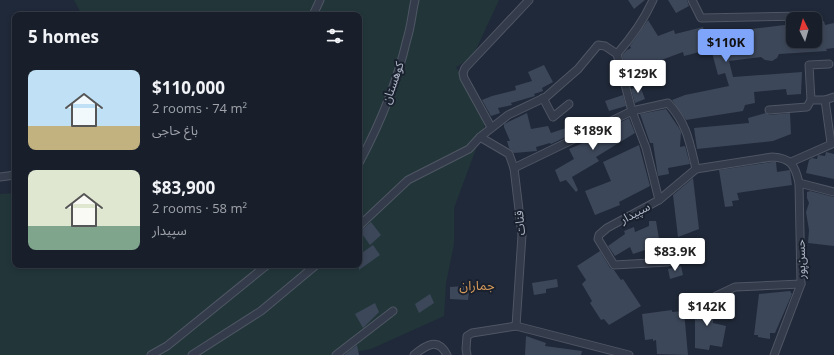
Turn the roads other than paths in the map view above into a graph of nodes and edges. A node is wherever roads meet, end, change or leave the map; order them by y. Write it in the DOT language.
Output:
graph roads {
  1 [pos="320,0"];
  2 [pos="415,0"];
  3 [pos="529,0"];
  4 [pos="653,0"];
  5 [pos="692,0"];
  6 [pos="314,12"];
  7 [pos="786,16"];
  8 [pos="617,54"];
  9 [pos="829,64"];
  10 [pos="834,97"];
  11 [pos="543,98"];
  12 [pos="811,100"];
  13 [pos="825,100"];
  14 [pos="569,104"];
  15 [pos="769,110"];
  16 [pos="632,111"];
  17 [pos="491,127"];
  18 [pos="480,136"];
  19 [pos="833,143"];
  20 [pos="362,157"];
  21 [pos="791,162"];
  22 [pos="514,168"];
  23 [pos="696,169"];
  24 [pos="12,175"];
  25 [pos="0,177"];
  26 [pos="799,183"];
  27 [pos="834,192"];
  28 [pos="659,200"];
  29 [pos="362,223"];
  30 [pos="668,262"];
  31 [pos="264,268"];
  32 [pos="312,268"];
  33 [pos="801,284"];
  34 [pos="716,296"];
  35 [pos="393,312"];
  36 [pos="516,326"];
  37 [pos="777,354"];
  38 [pos="151,355"];
  39 [pos="192,355"];
  40 [pos="336,355"];
  41 [pos="414,355"];
  42 [pos="447,355"];
  43 [pos="467,355"];
  44 [pos="629,355"];
  1 -- 6 [label="street"];
  2 -- 20 [label="street, کوهستان"];
  3 -- 17 [label="street"];
  4 -- 8 [label="street"];
  5 -- 7 [label="street"];
  8 -- 11 [label="street"];
  8 -- 16 [label="street, سپیدار"];
  9 -- 12 [label="street"];
  10 -- 13 [label="street"];
  11 -- 14 [label="street"];
  11 -- 17 [label="street"];
  12 -- 13 [label="street"];
  12 -- 15 [label="street"];
  13 -- 19 [label="street"];
  16 -- 22 [label="street"];
  16 -- 23 [label="street"];
  16 -- 28 [label="street, سپیدار"];
  17 -- 18 [label="street"];
  18 -- 22 [label="street, قنات"];
  18 -- 29 [label="street"];
  19 -- 21 [label="street"];
  21 -- 23 [label="street"];
  21 -- 26 [label="street, حسن‌پور"];
  22 -- 36 [label="street, قنات"];
  23 -- 28 [label="street"];
  24 -- 25 [label="street"];
  26 -- 27 [label="street"];
  26 -- 33 [label="street, حسن‌پور"];
  28 -- 30 [label="street, سپیدار"];
  31 -- 38 [label="street"];
  32 -- 39 [label="street"];
  33 -- 34 [label="street"];
  33 -- 37 [label="street, حسن‌پور"];
  35 -- 40 [label="street"];
  36 -- 43 [label="street"];
  36 -- 44 [label="street"];
  41 -- 42 [label="street"];
}
